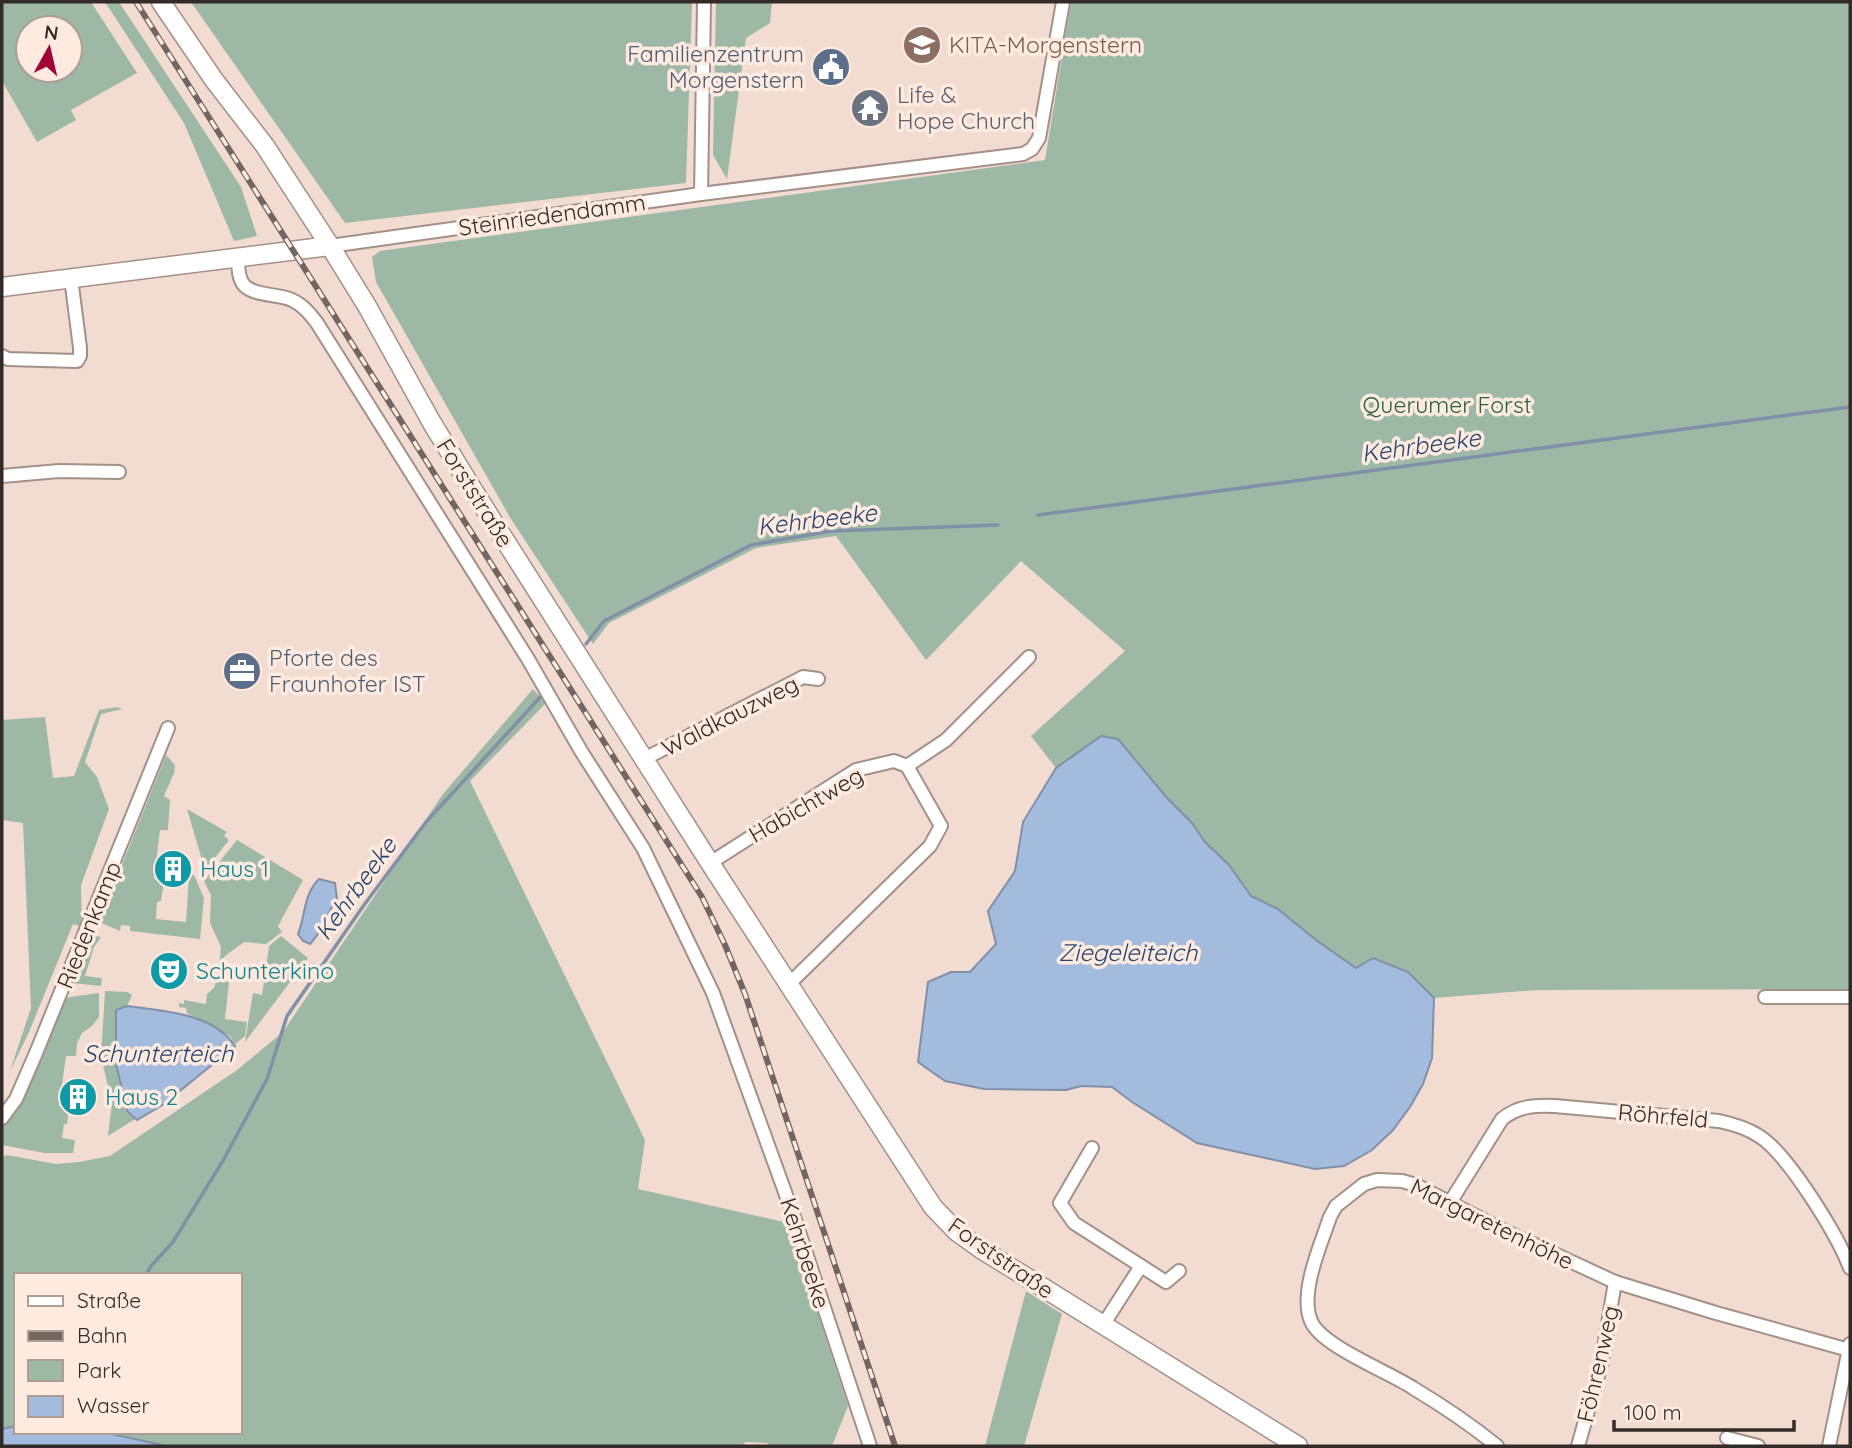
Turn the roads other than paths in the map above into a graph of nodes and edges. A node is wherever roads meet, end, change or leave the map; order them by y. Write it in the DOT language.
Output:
graph roads {
  1 [pos="161,2"];
  2 [pos="704,2"];
  3 [pos="1063,2"];
  4 [pos="701,194"];
  5 [pos="330,246"];
  6 [pos="238,257"];
  7 [pos="71,278"];
  8 [pos="2,287"];
  9 [pos="2,356"];
  10 [pos="119,472"];
  11 [pos="2,475"];
  12 [pos="1029,657"];
  13 [pos="818,679"];
  14 [pos="168,728"];
  15 [pos="644,759"];
  16 [pos="907,766"];
  17 [pos="710,863"];
  18 [pos="789,984"];
  19 [pos="1765,997"];
  20 [pos="1850,997"];
  21 [pos="2,1118"];
  22 [pos="1092,1148"];
  23 [pos="1451,1201"];
  24 [pos="1141,1266"];
  25 [pos="1850,1268"];
  26 [pos="1179,1271"];
  27 [pos="1615,1282"];
  28 [pos="1103,1325"];
  29 [pos="1850,1347"];
  30 [pos="1727,1438"];
  31 [pos="870,1446"];
  32 [pos="1298,1446"];
  33 [pos="1497,1446"];
  34 [pos="1578,1446"];
  35 [pos="1758,1446"];
  36 [pos="1829,1446"];
  1 -- 5 [label="main road, Forststraße"];
  2 -- 4 [label="street"];
  3 -- 4 [label="street, Steinriedendamm"];
  4 -- 5 [label="street, Steinriedendamm"];
  5 -- 6 [label="main road, Steinriedendamm"];
  5 -- 15 [label="main road, Forststraße"];
  6 -- 7 [label="main road, Steinriedendamm"];
  6 -- 31 [label="street, Kehrbeeke"];
  7 -- 8 [label="main road, Steinriedendamm"];
  7 -- 9 [label="street"];
  10 -- 11 [label="street"];
  12 -- 16 [label="street"];
  13 -- 15 [label="street, Waldkauzweg"];
  14 -- 21 [label="street, Riedenkamp"];
  15 -- 17 [label="main road, Forststraße"];
  16 -- 17 [label="street, Habichtweg"];
  16 -- 18 [label="street"];
  17 -- 18 [label="main road, Forststraße"];
  18 -- 28 [label="main road, Forststraße"];
  19 -- 20 [label="street"];
  22 -- 24 [label="street"];
  23 -- 25 [label="street, Röhrfeld"];
  23 -- 27 [label="street, Margaretenhöhe"];
  23 -- 33 [label="street, Margaretenhöhe"];
  24 -- 26 [label="street"];
  24 -- 28 [label="street"];
  27 -- 29 [label="street, Margaretenhöhe"];
  27 -- 34 [label="street, Föhrenweg"];
  28 -- 32 [label="main road, Forststraße"];
  29 -- 36 [label="street, Margaretenhöhe"];
  30 -- 35 [label="street"];
}
